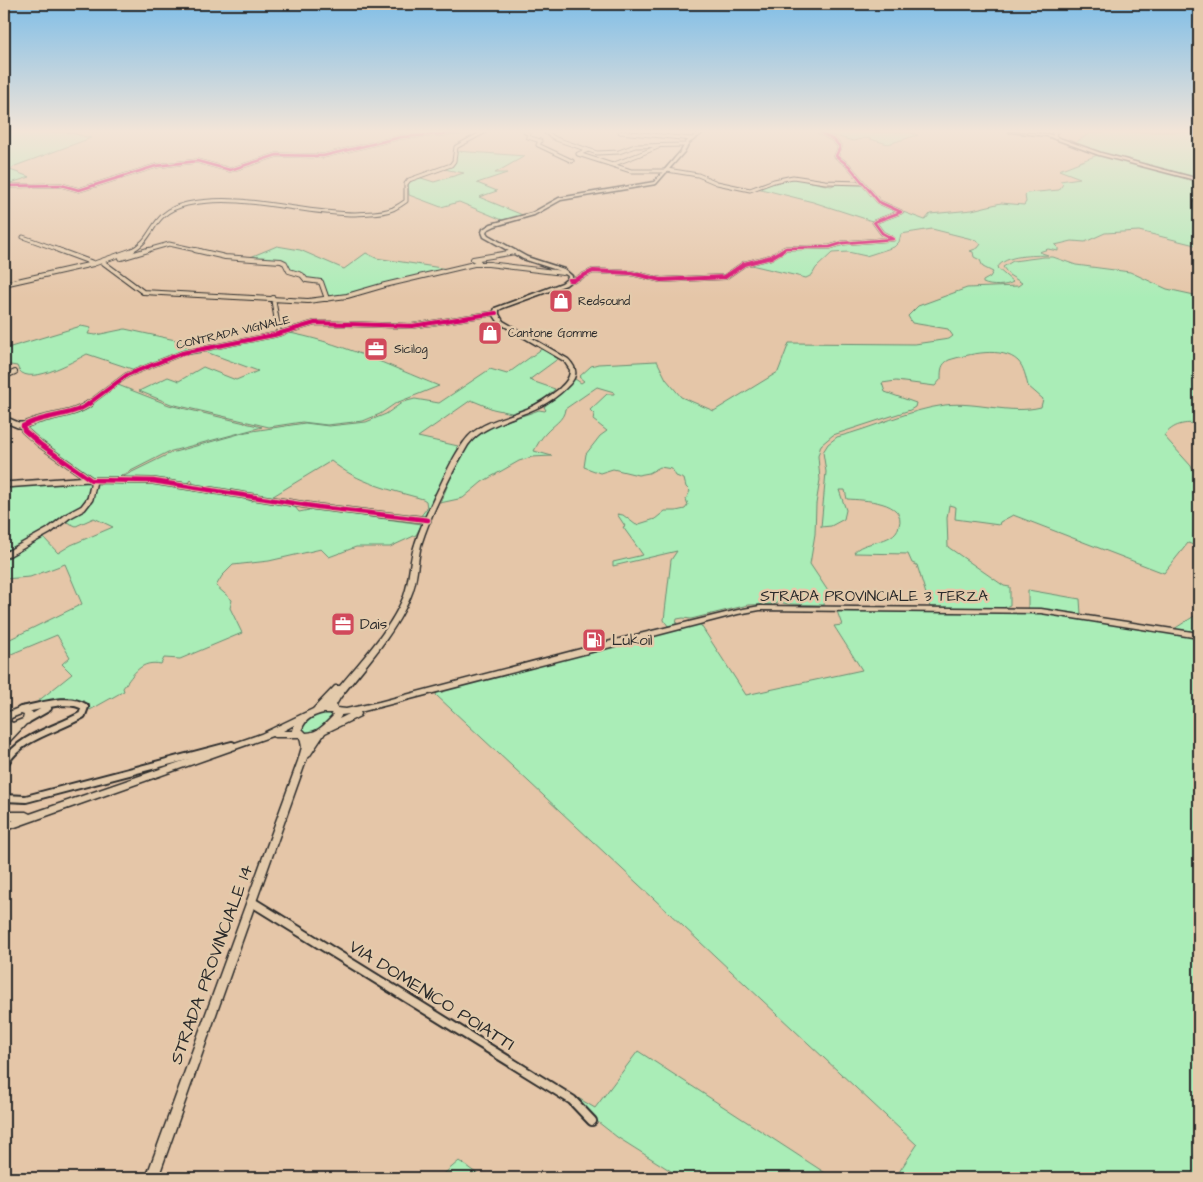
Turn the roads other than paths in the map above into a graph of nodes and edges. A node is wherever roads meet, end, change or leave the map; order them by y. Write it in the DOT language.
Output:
graph roads {
  1 [pos="69,187"];
  2 [pos="88,187"];
  3 [pos="406,187"];
  4 [pos="634,187"];
  5 [pos="737,187"];
  6 [pos="758,187"];
  7 [pos="866,187"];
  8 [pos="22,238"];
  9 [pos="515,252"];
  10 [pos="93,263"];
  11 [pos="104,263"];
  12 [pos="491,264"];
  13 [pos="85,265"];
  14 [pos="563,273"];
  15 [pos="569,278"];
  16 [pos="4,284"];
  17 [pos="273,298"];
  18 [pos="327,299"];
  19 [pos="496,313"];
  20 [pos="279,333"];
  21 [pos="15,372"];
  22 [pos="4,377"];
  23 [pos="4,419"];
  24 [pos="24,425"];
  25 [pos="91,480"];
  26 [pos="4,485"];
  27 [pos="428,520"];
  28 [pos="4,556"];
  29 [pos="1199,636"];
  30 [pos="366,657"];
  31 [pos="54,705"];
  32 [pos="379,706"];
  33 [pos="20,710"];
  34 [pos="4,711"];
  35 [pos="334,711"];
  36 [pos="311,714"];
  37 [pos="26,720"];
  38 [pos="4,723"];
  39 [pos="326,730"];
  40 [pos="4,734"];
  41 [pos="302,735"];
  42 [pos="264,736"];
  43 [pos="252,740"];
  44 [pos="4,742"];
  45 [pos="302,760"];
  46 [pos="4,764"];
  47 [pos="4,798"];
  48 [pos="45,812"];
  49 [pos="4,816"];
  50 [pos="4,828"];
  51 [pos="252,902"];
  52 [pos="592,1120"];
  53 [pos="152,1178"];
  1 -- 2 [label="street"];
  3 -- 10 [label="street"];
  4 -- 9 [label="main road"];
  5 -- 6 [label="street"];
  7 -- 15 [label="street"];
  8 -- 10 [label="street"];
  9 -- 12 [label="street"];
  9 -- 15 [label="main road"];
  10 -- 13 [label="street"];
  11 -- 13 [label="street"];
  11 -- 17 [label="street"];
  11 -- 18 [label="street"];
  12 -- 14 [label="street"];
  12 -- 18 [label="street"];
  13 -- 16 [label="street"];
  15 -- 19 [label="main road"];
  17 -- 18 [label="street"];
  17 -- 20 [label="street"];
  19 -- 20 [label="street, CONTRADA VIGNALE"];
  19 -- 27 [label="main road"];
  20 -- 24 [label="street, CONTRADA VIGNALE"];
  21 -- 22 [label="street"];
  23 -- 24 [label="street"];
  24 -- 25 [label="street"];
  25 -- 26 [label="street"];
  25 -- 27 [label="street"];
  25 -- 28 [label="street"];
  27 -- 30 [label="main road"];
  29 -- 32 [label="main road, STRADA PROVINCIALE 3 TERZA"];
  30 -- 35 [label="main road"];
  30 -- 36 [label="main road"];
  31 -- 33 [label="street"];
  31 -- 37 [label="street"];
  31 -- 46 [label="street"];
  32 -- 35 [label="main road"];
  32 -- 39 [label="main road"];
  33 -- 34 [label="main road"];
  33 -- 37 [label="main road"];
  33 -- 38 [label="main road"];
  35 -- 36 [label="main road"];
  35 -- 39 [label="main road"];
  36 -- 41 [label="main road"];
  36 -- 42 [label="main road"];
  37 -- 38 [label="main road"];
  37 -- 44 [label="main road"];
  38 -- 40 [label="main road"];
  39 -- 41 [label="main road"];
  39 -- 45 [label="main road"];
  41 -- 42 [label="main road"];
  41 -- 45 [label="main road"];
  42 -- 43 [label="main road"];
  43 -- 47 [label="street"];
  43 -- 48 [label="main road"];
  45 -- 51 [label="main road, STRADA PROVINCIALE 14"];
  48 -- 49 [label="main road"];
  48 -- 50 [label="main road"];
  51 -- 52 [label="street, VIA DOMENICO POIATTI"];
  51 -- 53 [label="main road, STRADA PROVINCIALE 14"];
}
